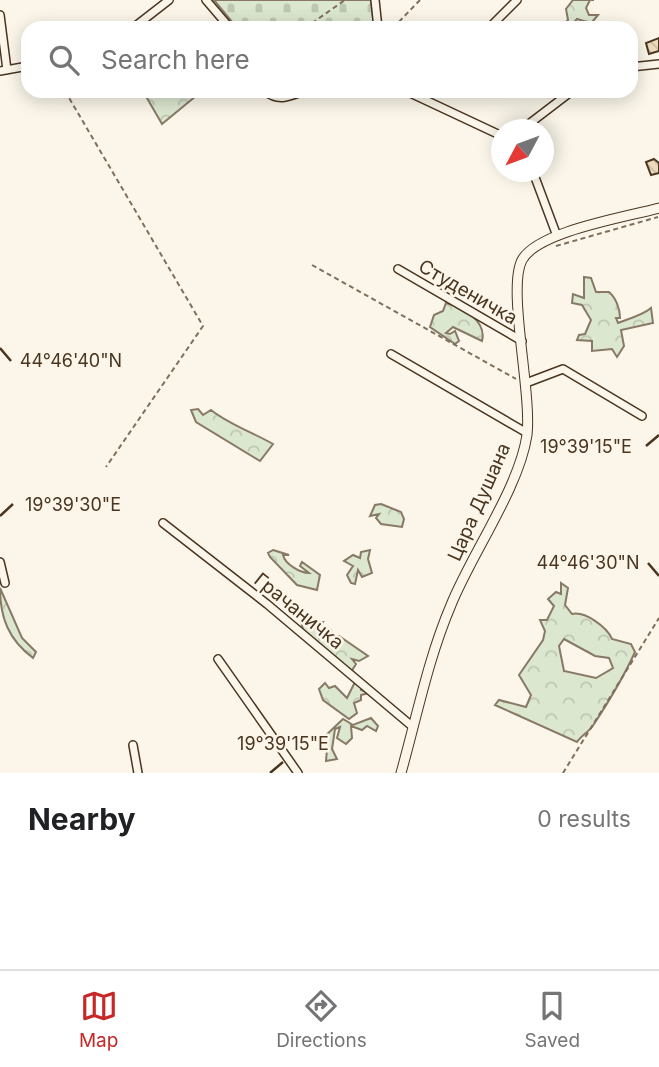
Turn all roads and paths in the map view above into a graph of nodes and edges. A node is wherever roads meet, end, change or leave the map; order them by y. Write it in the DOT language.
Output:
graph roads {
  1 [pos="169,0"];
  2 [pos="206,0"];
  3 [pos="345,0"];
  4 [pos="375,0"];
  5 [pos="420,0"];
  6 [pos="517,0"];
  7 [pos="0,15"];
  8 [pos="142,21"];
  9 [pos="224,21"];
  10 [pos="315,21"];
  11 [pos="378,21"];
  12 [pos="400,21"];
  13 [pos="496,21"];
  14 [pos="659,64"];
  15 [pos="638,66"];
  16 [pos="4,70"];
  17 [pos="69,98"];
  18 [pos="427,98"];
  19 [pos="563,98"];
  20 [pos="535,119"];
  21 [pos="491,130"];
  22 [pos="537,182"];
  23 [pos="659,208"];
  24 [pos="659,217"];
  25 [pos="556,236"];
  26 [pos="554,247"];
  27 [pos="312,265"];
  28 [pos="398,269"];
  29 [pos="522,341"];
  30 [pos="391,354"];
  31 [pos="526,382"];
  32 [pos="642,416"];
  33 [pos="527,433"];
  34 [pos="106,467"];
  35 [pos="163,523"];
  36 [pos="0,562"];
  37 [pos="5,583"];
  38 [pos="659,618"];
  39 [pos="218,659"];
  40 [pos="413,727"];
  41 [pos="133,745"];
  42 [pos="138,773"];
  43 [pos="298,773"];
  44 [pos="402,773"];
  45 [pos="563,773"];
  1 -- 8 [label="street"];
  2 -- 9 [label="street"];
  3 -- 10 [label="path"];
  4 -- 11 [label="street"];
  5 -- 12 [label="path"];
  6 -- 13 [label="street"];
  7 -- 16 [label="street"];
  14 -- 15 [label="street"];
  17 -- 34 [label="path"];
  18 -- 21 [label="street"];
  19 -- 20 [label="street"];
  22 -- 25 [label="street"];
  23 -- 25 [label="street, Цара Душана"];
  24 -- 26 [label="path"];
  25 -- 29 [label="street, Цара Душана"];
  27 -- 31 [label="path"];
  28 -- 29 [label="street, Студеничка"];
  29 -- 31 [label="street, Цара Душана"];
  30 -- 33 [label="street"];
  31 -- 32 [label="street"];
  31 -- 33 [label="street, Цара Душана"];
  33 -- 40 [label="street, Цара Душана"];
  35 -- 40 [label="street, Грачаничка"];
  36 -- 37 [label="street"];
  38 -- 45 [label="path"];
  39 -- 43 [label="street"];
  40 -- 44 [label="street, Цара Душана"];
  41 -- 42 [label="street"];
}
